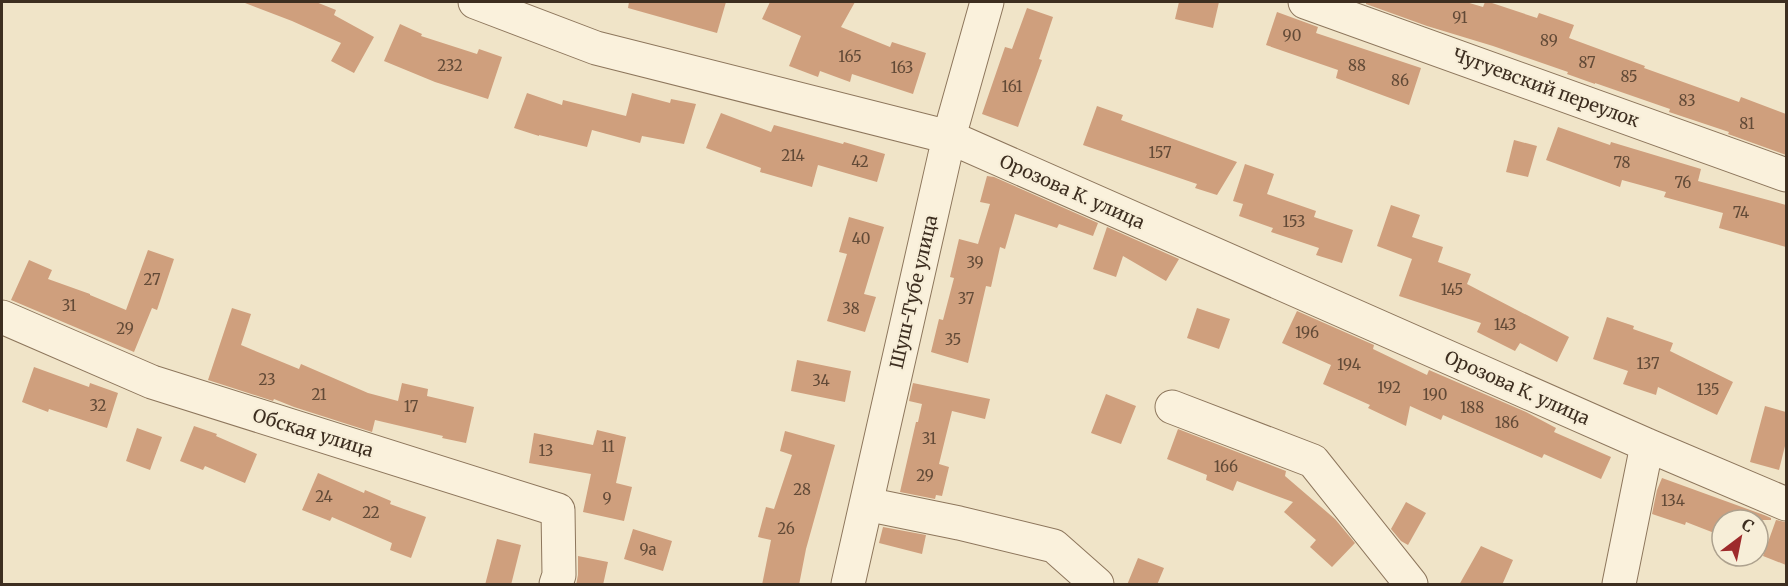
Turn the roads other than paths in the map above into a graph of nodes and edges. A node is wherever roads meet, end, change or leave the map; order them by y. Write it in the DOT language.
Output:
graph roads {
  1 [pos="475,2"];
  2 [pos="987,2"];
  3 [pos="1305,2"];
  4 [pos="949,137"];
  5 [pos="1786,175"];
  6 [pos="2,317"];
  7 [pos="1172,407"];
  8 [pos="1647,446"];
  9 [pos="866,504"];
  10 [pos="1786,504"];
  11 [pos="556,585"];
  12 [pos="848,585"];
  13 [pos="1097,585"];
  14 [pos="1411,585"];
  15 [pos="1619,585"];
  1 -- 4 [label="street, Орозова К. улица"];
  2 -- 4 [label="street, Шуш-Тубе улица"];
  3 -- 5 [label="street, Чугуевский переулок"];
  4 -- 8 [label="street, Орозова К. улица"];
  4 -- 9 [label="street, Шуш-Тубе улица"];
  6 -- 11 [label="street, Обская улица"];
  7 -- 14 [label="street"];
  8 -- 10 [label="street, Орозова К. улица"];
  8 -- 15 [label="street"];
  9 -- 12 [label="street, Шуш-Тубе улица"];
  9 -- 13 [label="street"];
}
